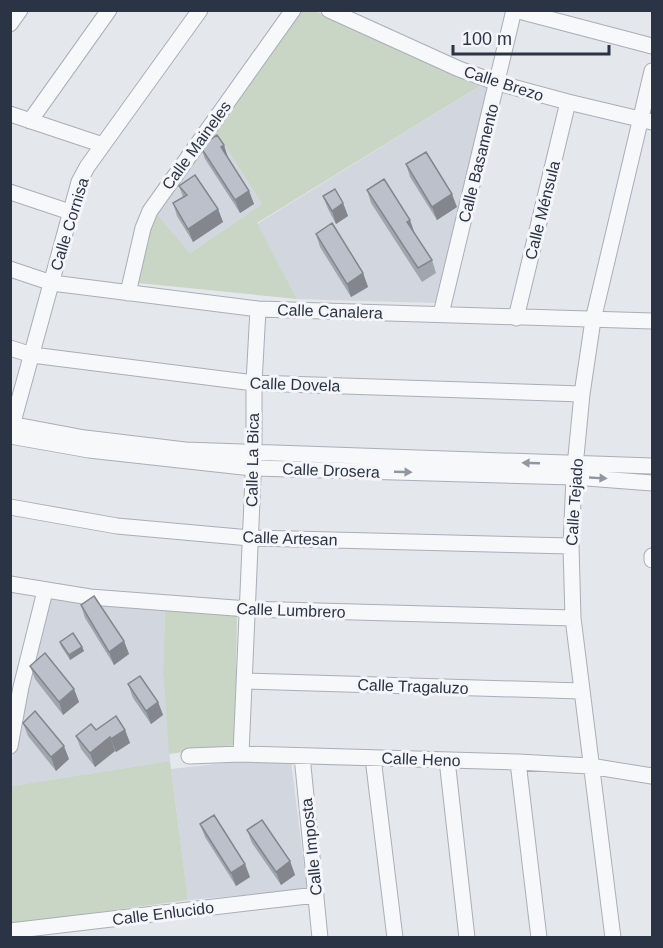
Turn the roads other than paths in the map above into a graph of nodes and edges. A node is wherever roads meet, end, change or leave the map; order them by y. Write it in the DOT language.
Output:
graph roads {
  1 [pos="20,10"];
  2 [pos="109,10"];
  3 [pos="200,10"];
  4 [pos="293,10"];
  5 [pos="329,10"];
  6 [pos="515,10"];
  7 [pos="10,24"];
  8 [pos="652,46"];
  9 [pos="652,71"];
  10 [pos="498,83"];
  11 [pos="568,102"];
  12 [pos="10,114"];
  13 [pos="30,121"];
  14 [pos="646,121"];
  15 [pos="103,145"];
  16 [pos="10,192"];
  17 [pos="70,212"];
  18 [pos="10,269"];
  19 [pos="52,283"];
  20 [pos="128,293"];
  21 [pos="258,309"];
  22 [pos="441,315"];
  23 [pos="516,318"];
  24 [pos="593,320"];
  25 [pos="652,321"];
  26 [pos="10,348"];
  27 [pos="32,356"];
  28 [pos="254,383"];
  29 [pos="582,394"];
  30 [pos="11,430"];
  31 [pos="253,461"];
  32 [pos="652,466"];
  33 [pos="575,470"];
  34 [pos="652,483"];
  35 [pos="10,507"];
  36 [pos="250,538"];
  37 [pos="571,546"];
  38 [pos="652,556"];
  39 [pos="652,560"];
  40 [pos="10,584"];
  41 [pos="45,591"];
  42 [pos="248,609"];
  43 [pos="573,618"];
  44 [pos="245,681"];
  45 [pos="581,691"];
  46 [pos="10,746"];
  47 [pos="241,754"];
  48 [pos="189,756"];
  49 [pos="302,756"];
  50 [pos="373,758"];
  51 [pos="447,760"];
  52 [pos="518,762"];
  53 [pos="590,766"];
  54 [pos="652,776"];
  55 [pos="316,895"];
  56 [pos="10,931"];
  57 [pos="320,938"];
  58 [pos="395,938"];
  59 [pos="467,938"];
  60 [pos="539,938"];
  61 [pos="613,938"];
  1 -- 7 [label="street"];
  2 -- 13 [label="street"];
  3 -- 15 [label="street, Calle Cornisa"];
  4 -- 20 [label="street, Calle Maineles"];
  5 -- 10 [label="street, Calle Brezo"];
  6 -- 8 [label="street"];
  6 -- 10 [label="street, Calle Basamento"];
  9 -- 14 [label="street, Calle Tejado"];
  10 -- 11 [label="street, Calle Brezo"];
  10 -- 22 [label="street, Calle Basamento"];
  11 -- 14 [label="street, Calle Brezo"];
  11 -- 23 [label="street, Calle Ménsula"];
  12 -- 13 [label="street"];
  13 -- 15 [label="street"];
  14 -- 24 [label="street, Calle Tejado"];
  15 -- 17 [label="street, Calle Cornisa"];
  16 -- 17 [label="street"];
  17 -- 19 [label="street, Calle Cornisa"];
  18 -- 19 [label="street, Calle Canalera"];
  19 -- 20 [label="street, Calle Canalera"];
  19 -- 27 [label="street, Calle Cornisa"];
  20 -- 21 [label="street, Calle Canalera"];
  21 -- 22 [label="street, Calle Canalera"];
  21 -- 28 [label="street, Calle La Bica"];
  22 -- 23 [label="street, Calle Canalera"];
  23 -- 24 [label="street, Calle Canalera"];
  24 -- 25 [label="street, Calle Canalera"];
  24 -- 29 [label="street, Calle Tejado"];
  26 -- 27 [label="street, Calle Dovela"];
  27 -- 28 [label="street, Calle Dovela"];
  27 -- 30 [label="street, Calle Cornisa"];
  28 -- 29 [label="street, Calle Dovela"];
  28 -- 31 [label="street, Calle La Bica"];
  29 -- 33 [label="street, Calle Tejado"];
  30 -- 31 [label="street, Calle Drosera"];
  31 -- 33 [label="street, Calle Drosera"];
  31 -- 36 [label="street, Calle La Bica"];
  32 -- 33 [label="street, Calle Drosera"];
  33 -- 34 [label="street, Calle Drosera, one-way"];
  33 -- 37 [label="street, Calle Tejado"];
  35 -- 36 [label="street, Calle Artesan"];
  36 -- 37 [label="street, Calle Artesan"];
  36 -- 42 [label="street, Calle La Bica"];
  37 -- 43 [label="street, Calle Tejado"];
  38 -- 39 [label="street"];
  40 -- 41 [label="street, Calle Lumbrero"];
  41 -- 42 [label="street, Calle Lumbrero"];
  41 -- 46 [label="street"];
  42 -- 43 [label="street, Calle Lumbrero"];
  42 -- 44 [label="street, Calle La Bica"];
  43 -- 45 [label="street, Calle Tejado"];
  44 -- 45 [label="street, Calle Tragaluzo"];
  44 -- 47 [label="street, Calle La Bica"];
  45 -- 53 [label="street, Calle Tejado"];
  47 -- 48 [label="street, Calle Heno"];
  47 -- 49 [label="street, Calle Heno"];
  49 -- 50 [label="street, Calle Heno"];
  49 -- 55 [label="street, Calle Imposta"];
  50 -- 51 [label="street, Calle Heno"];
  50 -- 58 [label="street"];
  51 -- 52 [label="street, Calle Heno"];
  51 -- 59 [label="street"];
  52 -- 53 [label="street, Calle Heno"];
  52 -- 60 [label="street"];
  53 -- 54 [label="street, Calle Heno"];
  53 -- 61 [label="street, Calle Tejado"];
  55 -- 56 [label="street, Calle Enlucido"];
  55 -- 57 [label="street, Calle Imposta"];
}
